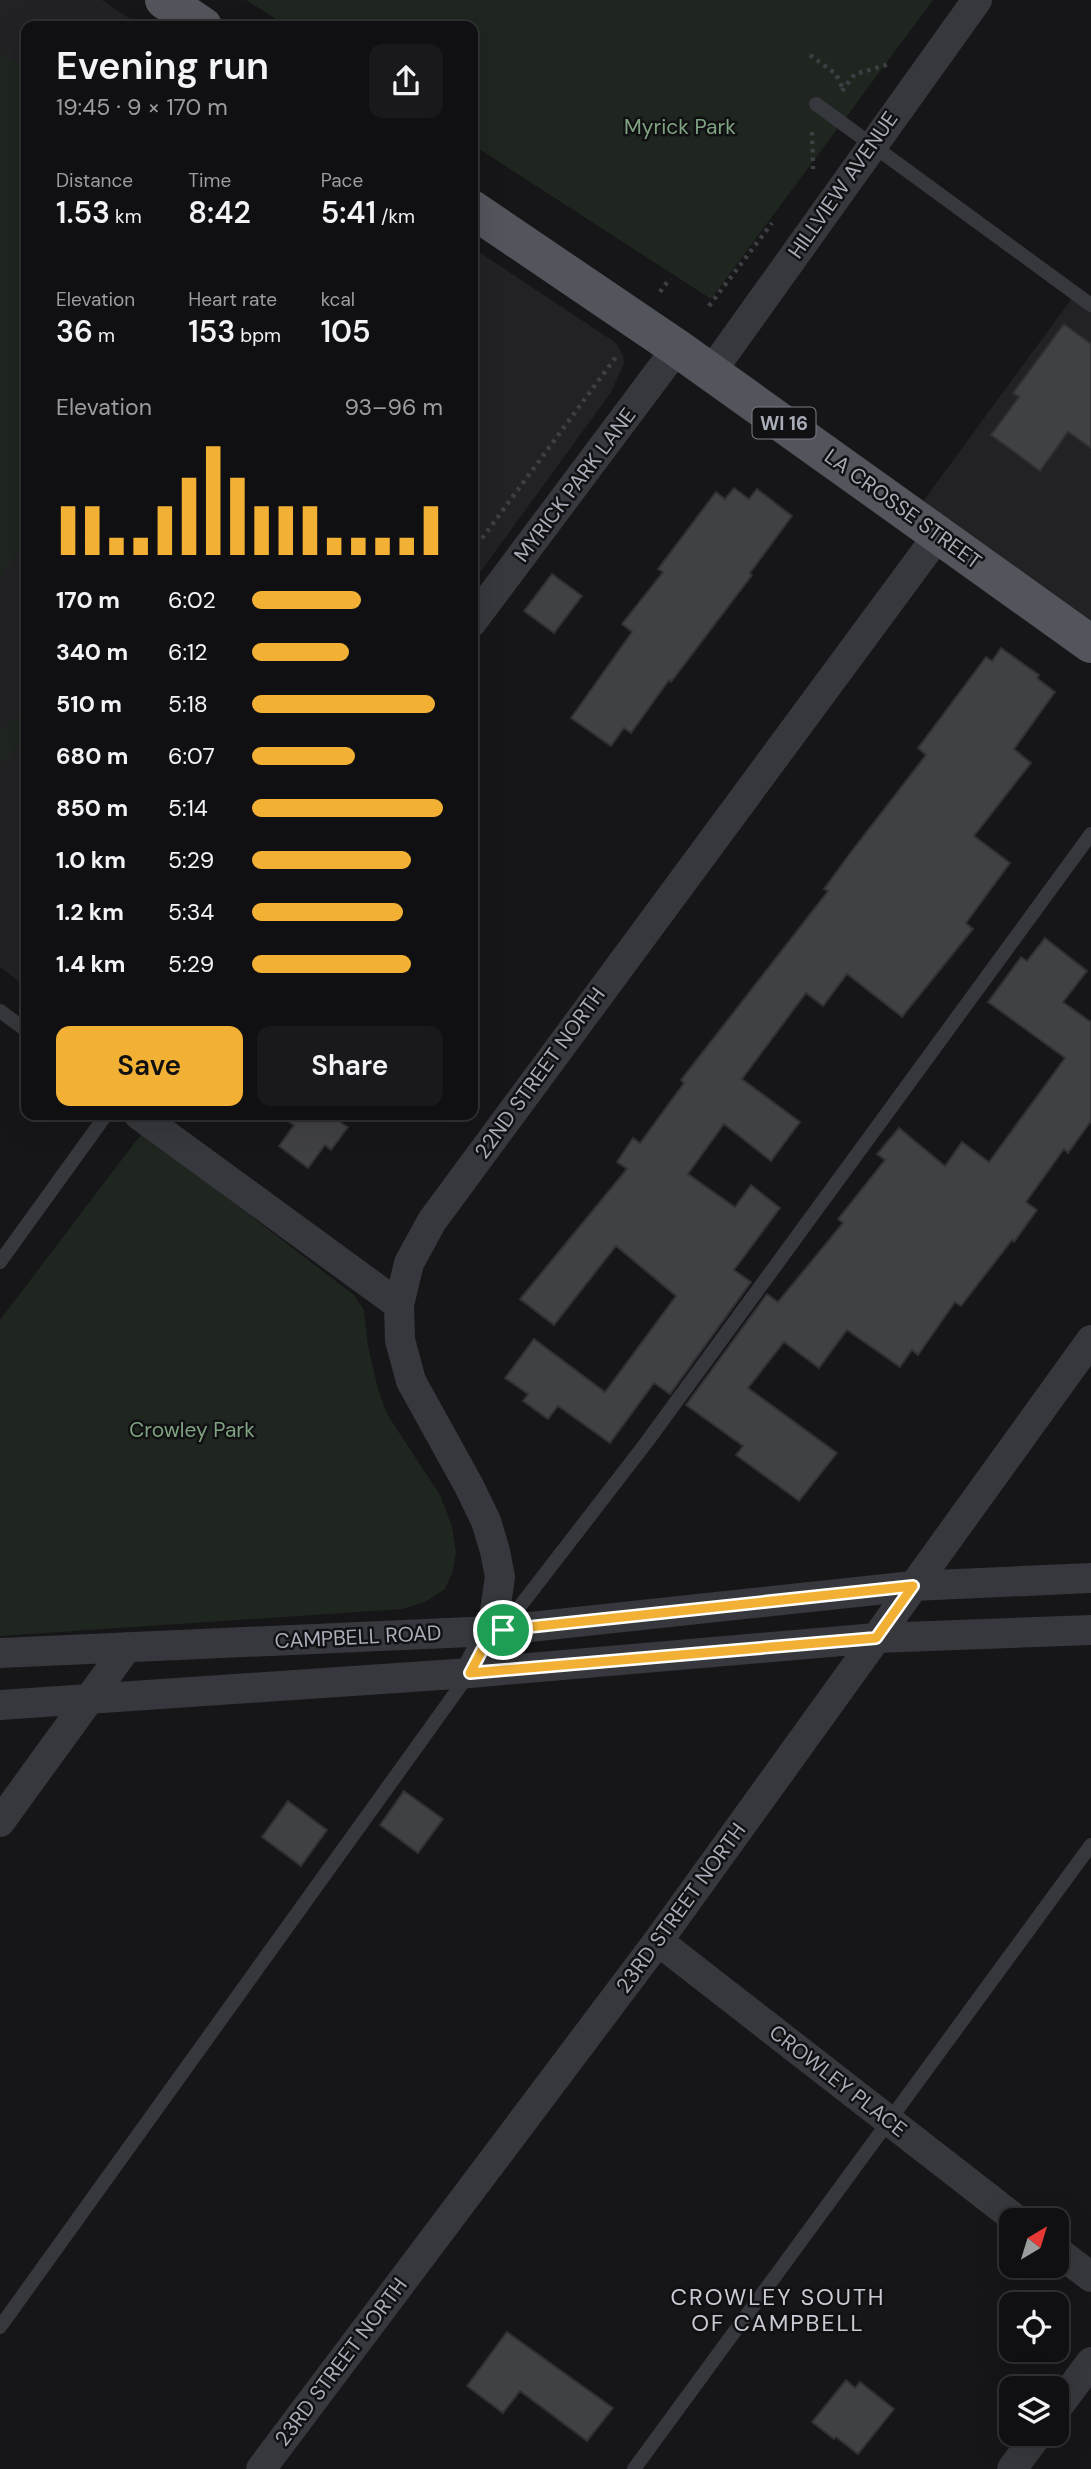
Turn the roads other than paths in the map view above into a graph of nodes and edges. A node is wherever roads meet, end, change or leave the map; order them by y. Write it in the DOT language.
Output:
graph roads {
  1 [pos="977,0"];
  2 [pos="166,1"];
  3 [pos="196,21"];
  4 [pos="821,109"];
  5 [pos="872,145"];
  6 [pos="478,213"];
  7 [pos="1091,305"];
  8 [pos="677,348"];
  9 [pos="711,372"];
  10 [pos="939,534"];
  11 [pos="478,614"];
  12 [pos="1091,644"];
  13 [pos="1091,834"];
  14 [pos="0,1011"];
  15 [pos="21,1026"];
  16 [pos="102,1120"];
  17 [pos="146,1120"];
  18 [pos="0,1262"];
  19 [pos="399,1305"];
  20 [pos="1091,1340"];
  21 [pos="1091,1578"];
  22 [pos="913,1586"];
  23 [pos="498,1630"];
  24 [pos="1091,1630"];
  25 [pos="876,1638"];
  26 [pos="127,1647"];
  27 [pos="0,1653"];
  28 [pos="470,1673"];
  29 [pos="90,1698"];
  30 [pos="0,1705"];
  31 [pos="0,1822"];
  32 [pos="1091,1846"];
  33 [pos="658,1941"];
  34 [pos="890,2121"];
  35 [pos="1001,2208"];
  36 [pos="1069,2260"];
  37 [pos="1091,2277"];
  38 [pos="0,2327"];
  39 [pos="1091,2362"];
  40 [pos="1069,2392"];
  41 [pos="1029,2446"];
  42 [pos="261,2469"];
  43 [pos="635,2469"];
  44 [pos="1012,2469"];
  1 -- 5 [label="street, HILLVIEW AVENUE"];
  2 -- 3 [label="main road"];
  4 -- 5 [label="lane"];
  5 -- 7 [label="lane"];
  5 -- 9 [label="street, HILLVIEW AVENUE"];
  6 -- 8 [label="main road, LA CROSSE STREET / WI 16"];
  8 -- 9 [label="main road, LA CROSSE STREET / WI 16"];
  8 -- 11 [label="street, MYRICK PARK LANE"];
  9 -- 10 [label="main road, LA CROSSE STREET / WI 16"];
  10 -- 12 [label="main road, LA CROSSE STREET / WI 16"];
  10 -- 19 [label="street, 22ND STREET NORTH"];
  13 -- 23 [label="lane"];
  14 -- 15 [label="lane"];
  16 -- 18 [label="lane"];
  17 -- 19 [label="street"];
  19 -- 23 [label="street, 22ND STREET NORTH"];
  20 -- 22 [label="street, 23RD STREET NORTH"];
  21 -- 22 [label="street, CAMPBELL ROAD"];
  22 -- 23 [label="street, CAMPBELL ROAD"];
  22 -- 25 [label="street, 23RD STREET NORTH"];
  23 -- 26 [label="street, CAMPBELL ROAD"];
  23 -- 28 [label="street, 22ND STREET NORTH"];
  24 -- 25 [label="street, CAMPBELL ROAD"];
  25 -- 28 [label="street, CAMPBELL ROAD"];
  25 -- 33 [label="street, 23RD STREET NORTH"];
  26 -- 27 [label="street, CAMPBELL ROAD"];
  26 -- 29 [label="street"];
  28 -- 29 [label="street, CAMPBELL ROAD"];
  28 -- 38 [label="lane"];
  29 -- 30 [label="street, CAMPBELL ROAD"];
  29 -- 31 [label="street"];
  32 -- 34 [label="lane"];
  33 -- 34 [label="street, CROWLEY PLACE"];
  33 -- 42 [label="street, 23RD STREET NORTH"];
  34 -- 35 [label="street, CROWLEY PLACE"];
  34 -- 43 [label="lane"];
  36 -- 37 [label="street"];
  39 -- 40 [label="street"];
  41 -- 44 [label="street"];
}
